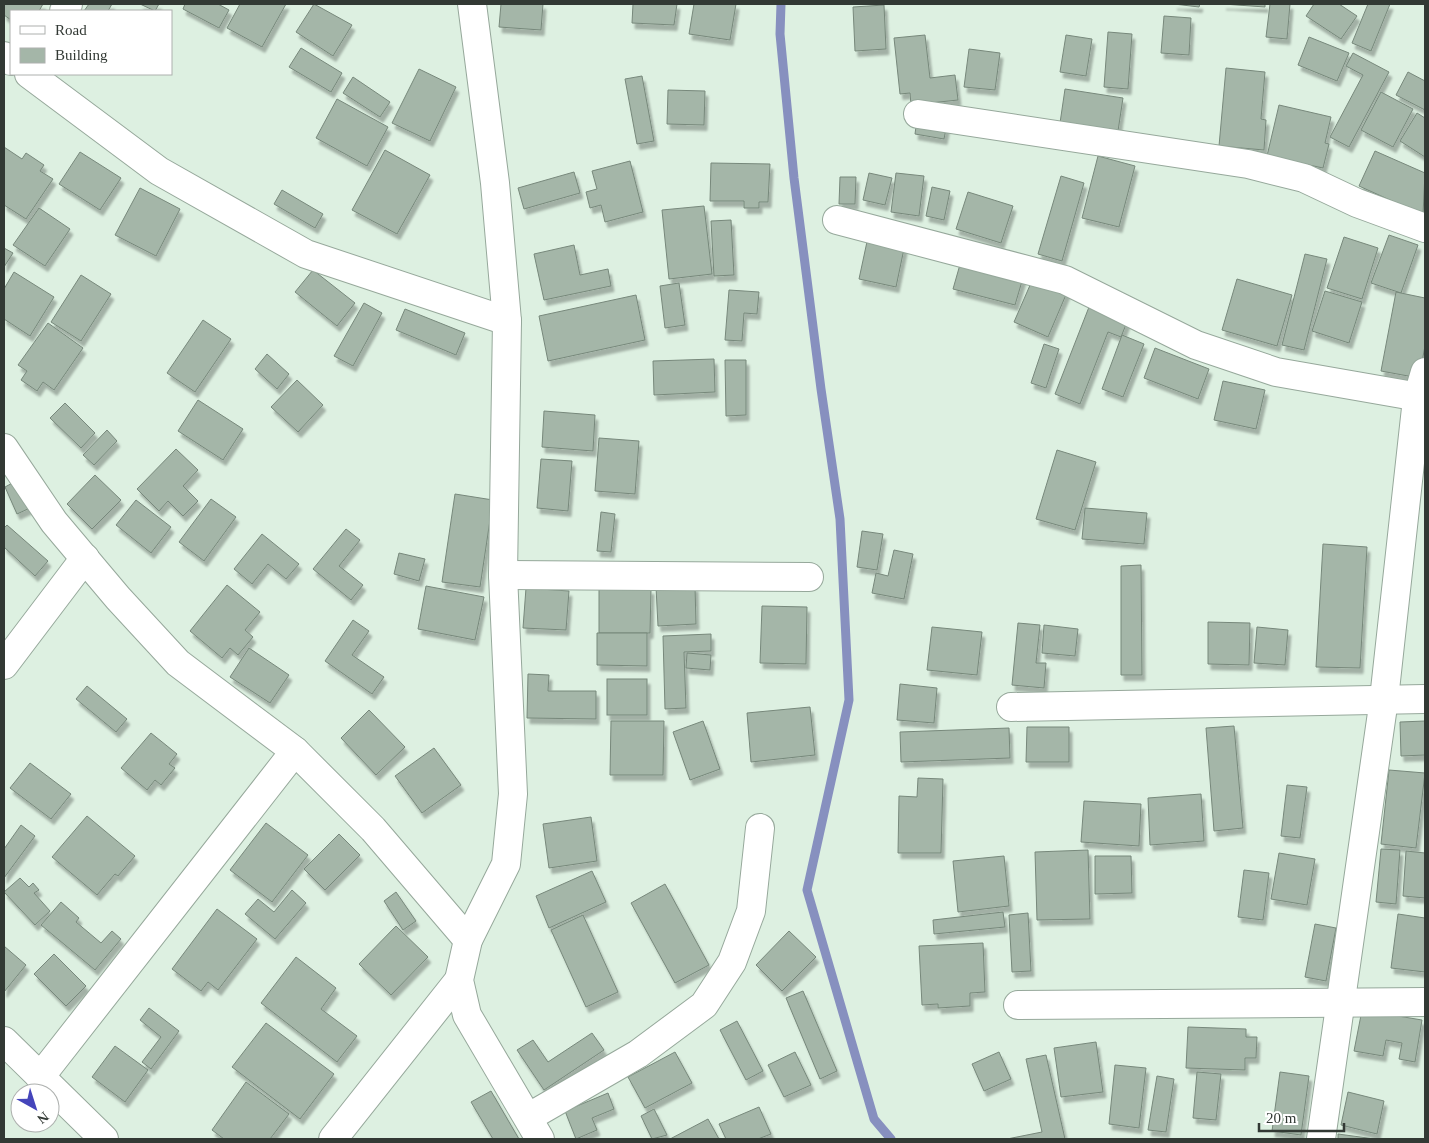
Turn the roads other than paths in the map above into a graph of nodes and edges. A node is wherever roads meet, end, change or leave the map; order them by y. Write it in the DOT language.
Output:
graph roads {
  1 [pos="472,4"];
  2 [pos="32,75"];
  3 [pos="918,114"];
  4 [pos="836,220"];
  5 [pos="1425,228"];
  6 [pos="508,320"];
  7 [pos="1425,372"];
  8 [pos="1421,399"];
  9 [pos="4,448"];
  10 [pos="85,558"];
  11 [pos="502,575"];
  12 [pos="810,577"];
  13 [pos="4,666"];
  14 [pos="1384,699"];
  15 [pos="1425,699"];
  16 [pos="1012,707"];
  17 [pos="295,751"];
  18 [pos="760,828"];
  19 [pos="468,940"];
  20 [pos="460,980"];
  21 [pos="1340,1002"];
  22 [pos="1425,1002"];
  23 [pos="1018,1005"];
  24 [pos="4,1041"];
  25 [pos="40,1077"];
  26 [pos="535,1128"];
  27 [pos="91,1135"];
  28 [pos="333,1139"];
  29 [pos="1321,1139"];
  1 -- 6 [label="street"];
  2 -- 6 [label="street"];
  3 -- 5 [label="street"];
  4 -- 8 [label="street"];
  6 -- 11 [label="street"];
  7 -- 8 [label="street"];
  8 -- 14 [label="street"];
  9 -- 10 [label="street"];
  10 -- 13 [label="street"];
  10 -- 17 [label="street"];
  11 -- 12 [label="street"];
  11 -- 19 [label="street"];
  14 -- 15 [label="street"];
  14 -- 16 [label="street"];
  14 -- 21 [label="street"];
  17 -- 19 [label="street"];
  17 -- 25 [label="street"];
  18 -- 26 [label="street"];
  19 -- 20 [label="street"];
  20 -- 26 [label="street"];
  20 -- 28 [label="street"];
  21 -- 22 [label="street"];
  21 -- 23 [label="street"];
  21 -- 29 [label="street"];
  24 -- 25 [label="street"];
  25 -- 27 [label="street"];
}
